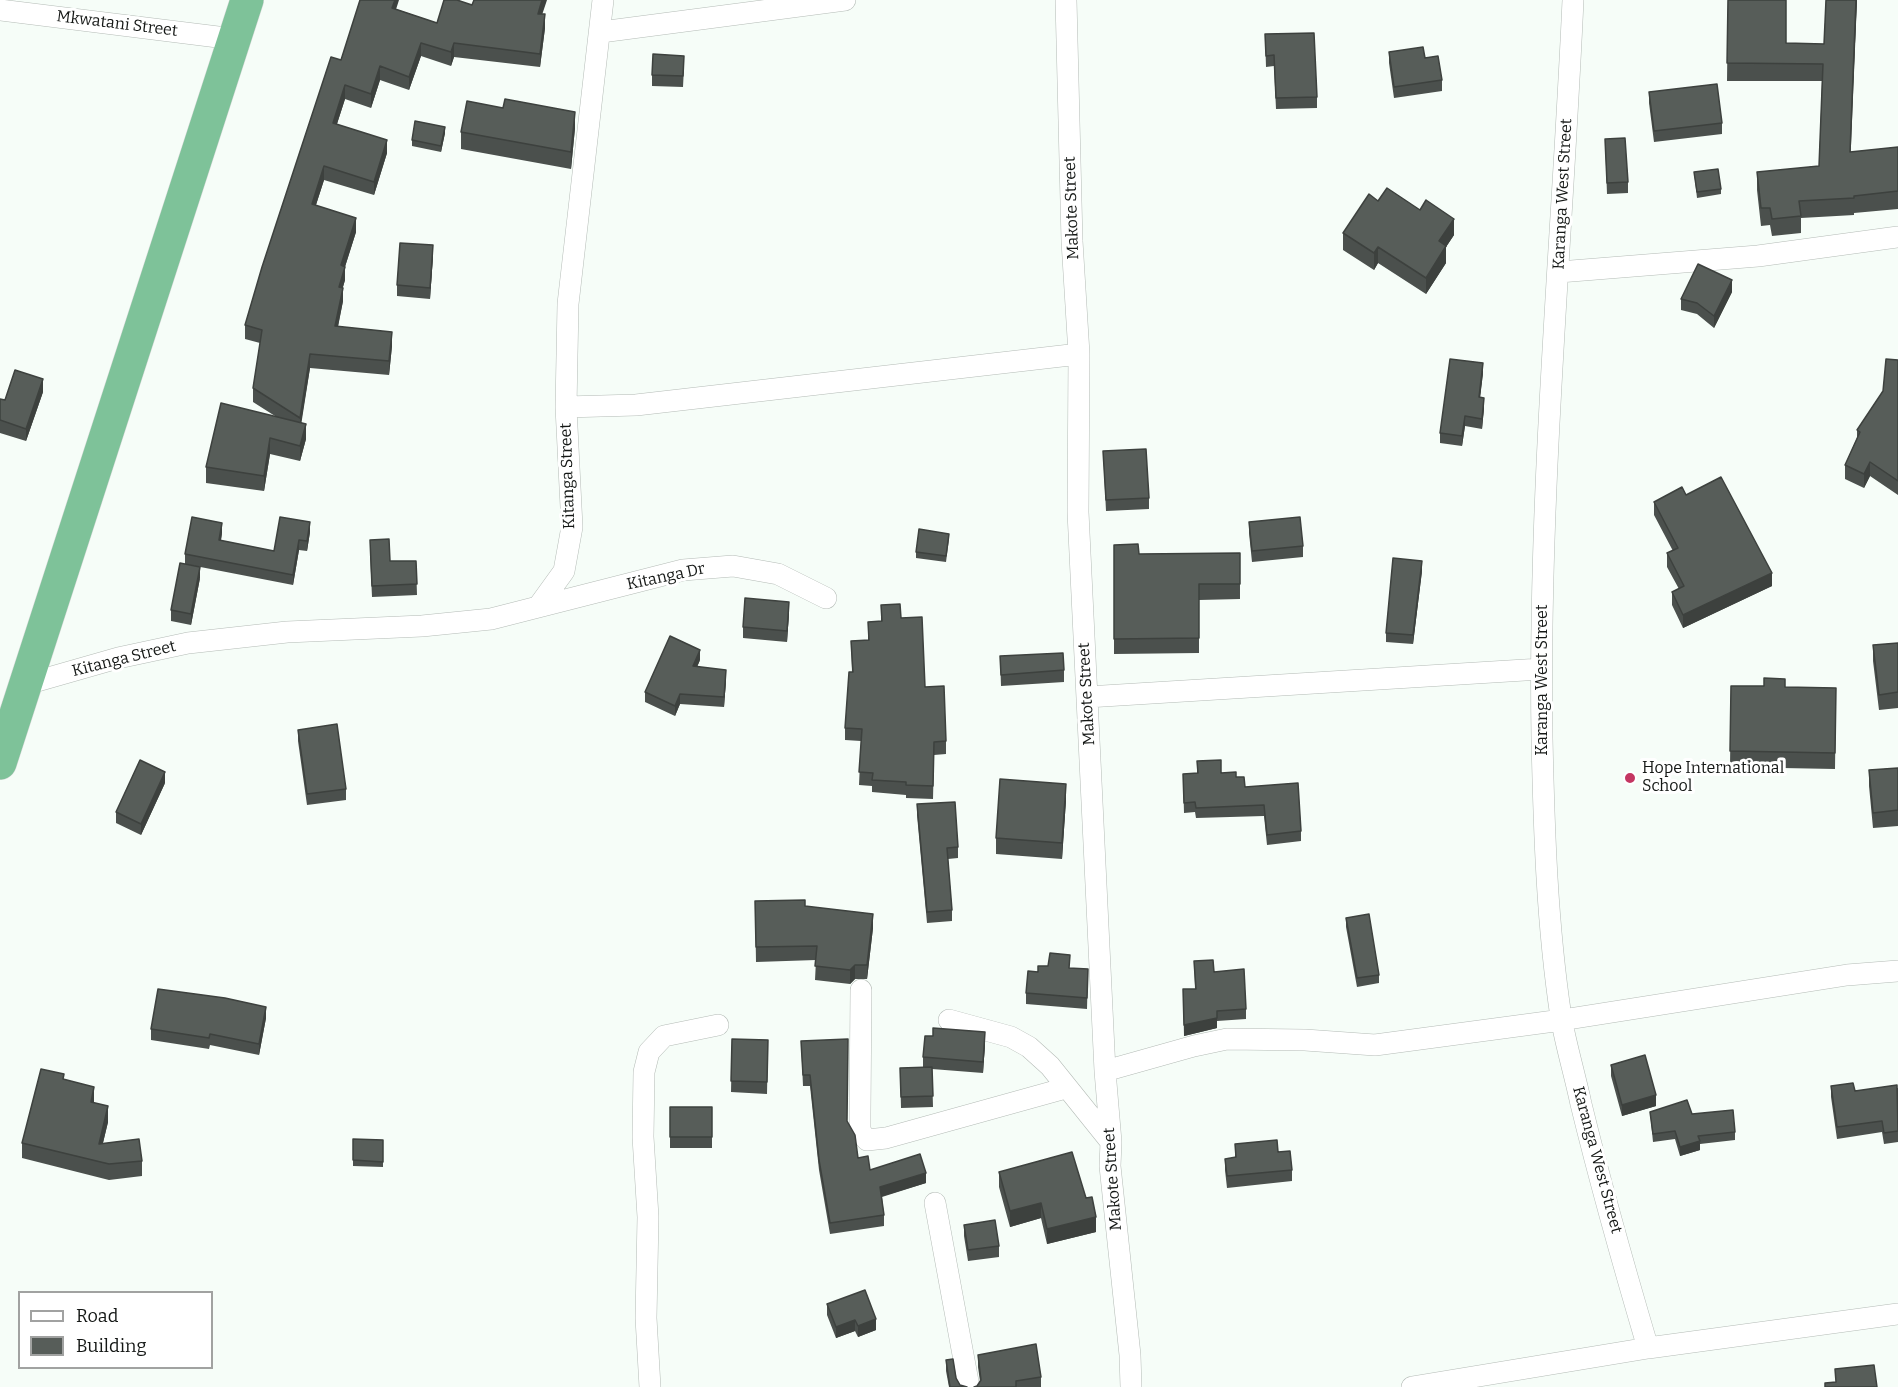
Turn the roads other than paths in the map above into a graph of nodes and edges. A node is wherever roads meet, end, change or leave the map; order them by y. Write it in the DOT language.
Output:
graph roads {
  1 [pos="247,0"];
  2 [pos="603,0"];
  3 [pos="845,0"];
  4 [pos="1065,0"];
  5 [pos="1573,0"];
  6 [pos="0,10"];
  7 [pos="601,32"];
  8 [pos="234,39"];
  9 [pos="1898,237"];
  10 [pos="1559,272"];
  11 [pos="1079,354"];
  12 [pos="566,407"];
  13 [pos="826,598"];
  14 [pos="537,607"];
  15 [pos="1541,669"];
  16 [pos="27,684"];
  17 [pos="1087,697"];
  18 [pos="6,722"];
  19 [pos="0,763"];
  20 [pos="1898,970"];
  21 [pos="861,990"];
  22 [pos="949,1020"];
  23 [pos="1562,1020"];
  24 [pos="718,1025"];
  25 [pos="1105,1071"];
  26 [pos="1066,1088"];
  27 [pos="1111,1142"];
  28 [pos="935,1203"];
  29 [pos="1898,1314"];
  30 [pos="1648,1348"];
  31 [pos="650,1387"];
  32 [pos="969,1387"];
  33 [pos="1131,1387"];
  34 [pos="1412,1387"];
  1 -- 8 [label="highway"];
  2 -- 7 [label="street, Kitanga Street"];
  3 -- 7 [label="street"];
  4 -- 11 [label="street, Makote Street"];
  5 -- 10 [label="street, Karanga West Street"];
  6 -- 8 [label="street, Mkwatani Street"];
  7 -- 12 [label="street, Kitanga Street"];
  8 -- 16 [label="highway"];
  9 -- 10 [label="street"];
  10 -- 15 [label="street, Karanga West Street"];
  11 -- 12 [label="street"];
  11 -- 17 [label="street, Makote Street"];
  12 -- 14 [label="street, Kitanga Street"];
  13 -- 14 [label="street, Kitanga Dr"];
  14 -- 16 [label="street, Kitanga Street"];
  15 -- 17 [label="street"];
  15 -- 23 [label="street, Karanga West Street"];
  16 -- 18 [label="highway"];
  17 -- 25 [label="street, Makote Street"];
  18 -- 19 [label="highway"];
  20 -- 23 [label="street"];
  21 -- 26 [label="street"];
  22 -- 26 [label="street"];
  23 -- 25 [label="street"];
  23 -- 30 [label="street, Karanga West Street"];
  24 -- 31 [label="street"];
  25 -- 27 [label="street, Makote Street"];
  26 -- 27 [label="street"];
  27 -- 33 [label="street, Makote Street"];
  28 -- 32 [label="street"];
  29 -- 30 [label="street"];
  30 -- 34 [label="street"];
}
